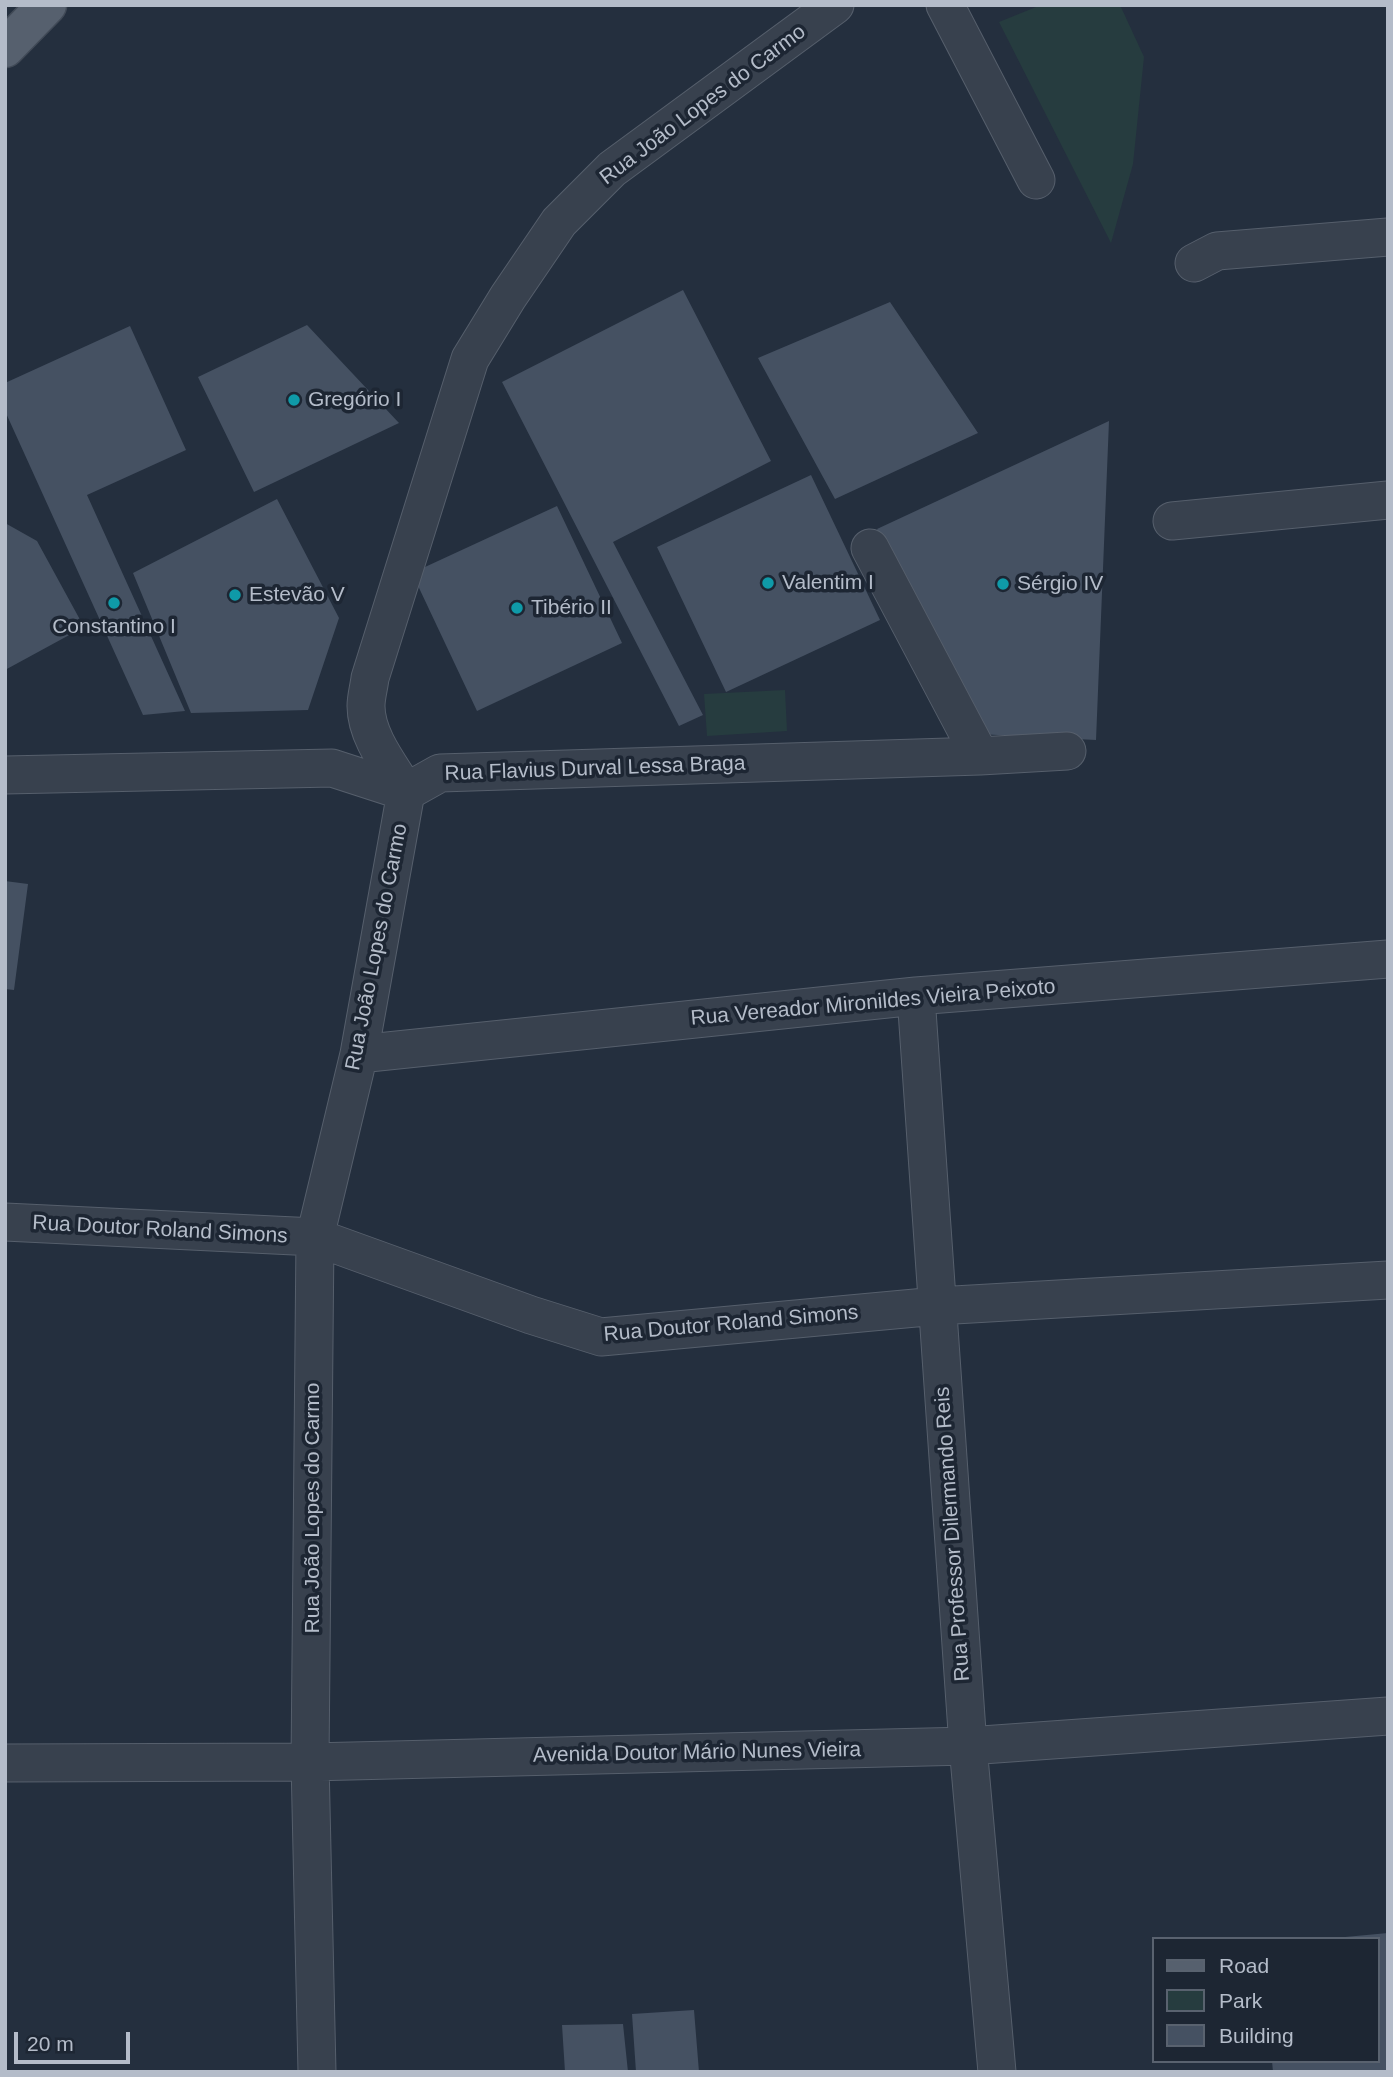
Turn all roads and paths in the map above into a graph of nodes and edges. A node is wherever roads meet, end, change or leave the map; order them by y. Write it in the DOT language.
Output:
graph roads {
  1 [pos="47,5"];
  2 [pos="835,5"];
  3 [pos="945,5"];
  4 [pos="5,48"];
  5 [pos="1036,180"];
  6 [pos="1388,237"];
  7 [pos="1194,263"];
  8 [pos="1388,500"];
  9 [pos="1172,521"];
  10 [pos="870,548"];
  11 [pos="1067,751"];
  12 [pos="980,756"];
  13 [pos="5,775"];
  14 [pos="406,792"];
  15 [pos="1388,959"];
  16 [pos="916,996"];
  17 [pos="359,1054"];
  18 [pos="5,1222"];
  19 [pos="315,1237"];
  20 [pos="1388,1280"];
  21 [pos="937,1307"];
  22 [pos="1388,1716"];
  23 [pos="968,1746"];
  24 [pos="310,1762"];
  25 [pos="5,1763"];
  26 [pos="317,2072"];
  27 [pos="997,2072"];
  1 -- 4 [label="main road"];
  2 -- 14 [label="street, Rua João Lopes do Carmo"];
  3 -- 5 [label="street"];
  6 -- 7 [label="street"];
  8 -- 9 [label="street"];
  10 -- 12 [label="street"];
  11 -- 12 [label="street, Rua Flavius Durval Lessa Braga"];
  12 -- 14 [label="street, Rua Flavius Durval Lessa Braga"];
  13 -- 14 [label="street"];
  14 -- 17 [label="street, Rua João Lopes do Carmo"];
  15 -- 16 [label="street, Rua Vereador Mironildes Vieira Peixoto"];
  16 -- 17 [label="street, Rua Vereador Mironildes Vieira Peixoto"];
  16 -- 21 [label="street, Rua Professor Dilermando Reis"];
  17 -- 19 [label="street, Rua João Lopes do Carmo"];
  18 -- 19 [label="street, Rua Doutor Roland Simons"];
  19 -- 21 [label="street, Rua Doutor Roland Simons"];
  19 -- 24 [label="street, Rua João Lopes do Carmo"];
  20 -- 21 [label="street, Rua Doutor Roland Simons"];
  21 -- 23 [label="street, Rua Professor Dilermando Reis"];
  22 -- 23 [label="street, Avenida Doutor Mário Nunes Vieira"];
  23 -- 24 [label="street, Avenida Doutor Mário Nunes Vieira"];
  23 -- 27 [label="street, Rua Professor Dilermando Reis"];
  24 -- 25 [label="street, Avenida Doutor Mário Nunes Vieira"];
  24 -- 26 [label="street, Rua João Lopes do Carmo"];
}
